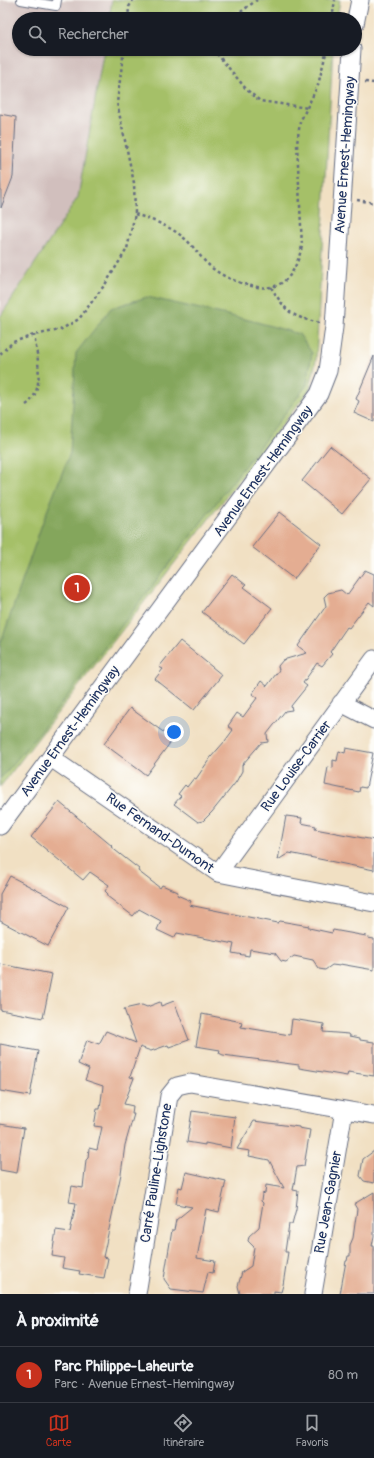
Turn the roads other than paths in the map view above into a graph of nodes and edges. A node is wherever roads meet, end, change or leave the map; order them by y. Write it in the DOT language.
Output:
graph roads {
  1 [pos="20,0"];
  2 [pos="57,0"];
  3 [pos="360,0"];
  4 [pos="358,12"];
  5 [pos="352,56"];
  6 [pos="374,659"];
  7 [pos="341,703"];
  8 [pos="374,720"];
  9 [pos="51,758"];
  10 [pos="0,826"];
  11 [pos="218,873"];
  12 [pos="374,903"];
  13 [pos="344,1110"];
  14 [pos="374,1115"];
  15 [pos="136,1294"];
  16 [pos="313,1294"];
  1 -- 2 [label="lane"];
  3 -- 4 [label="street"];
  5 -- 9 [label="street, Avenue Ernest-Hemingway"];
  6 -- 7 [label="street, Rue Louise-Carrier"];
  7 -- 8 [label="street"];
  7 -- 11 [label="street, Rue Louise-Carrier"];
  9 -- 10 [label="street, Avenue Ernest-Hemingway"];
  9 -- 11 [label="street, Rue Fernand-Dumont"];
  11 -- 12 [label="street, Rue Fernand-Dumont"];
  13 -- 14 [label="street, Carré Pauline-Lighstone"];
  13 -- 15 [label="street, Carré Pauline-Lighstone"];
  13 -- 16 [label="street, Rue Jean-Gagnier"];
}
